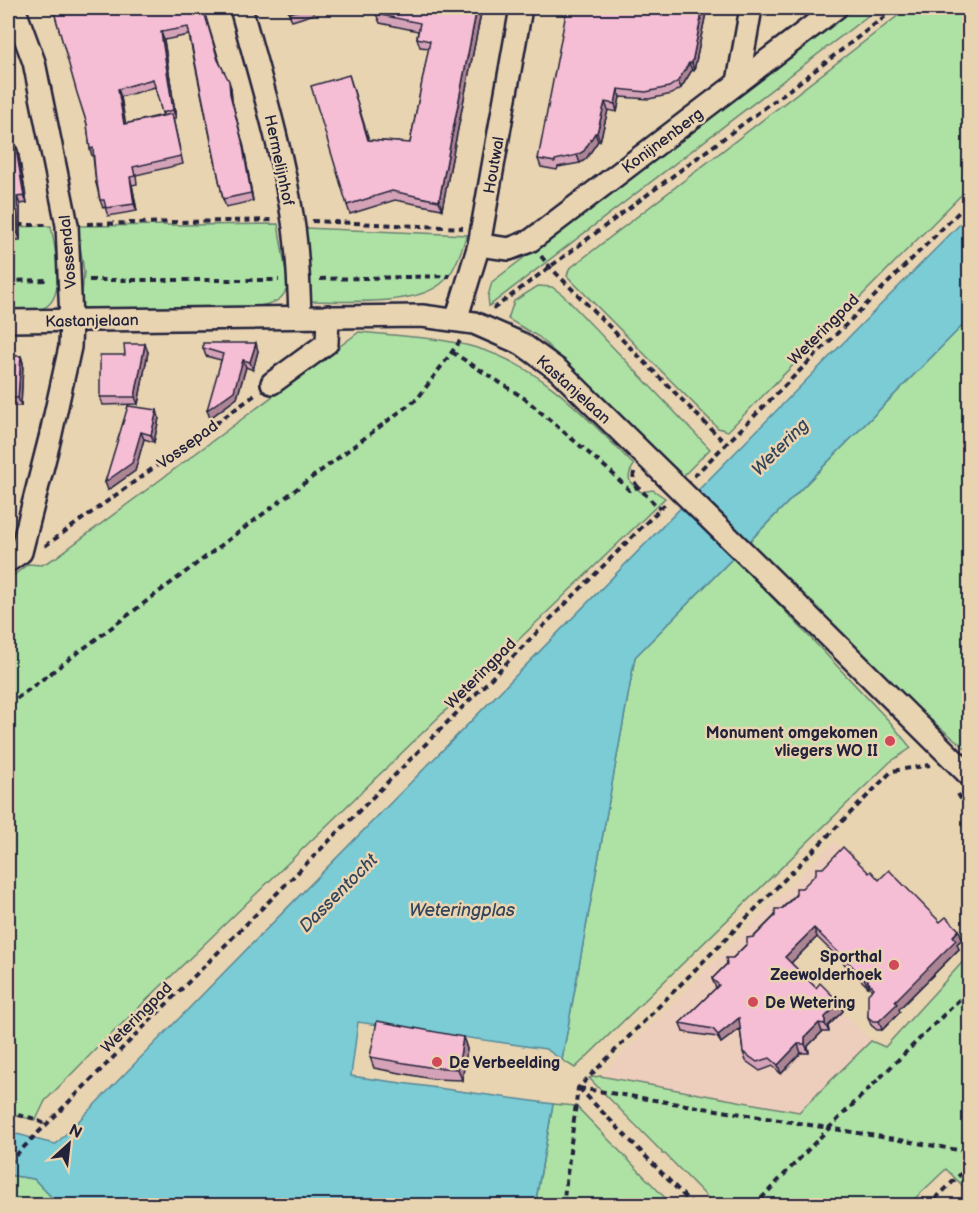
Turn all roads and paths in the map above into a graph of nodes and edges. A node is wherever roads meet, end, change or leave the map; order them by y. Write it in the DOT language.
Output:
graph roads {
  1 [pos="14,8"];
  2 [pos="241,8"];
  3 [pos="521,8"];
  4 [pos="751,8"];
  5 [pos="836,8"];
  6 [pos="896,8"];
  7 [pos="738,82"];
  8 [pos="969,201"];
  9 [pos="293,220"];
  10 [pos="8,225"];
  11 [pos="67,225"];
  12 [pos="480,237"];
  13 [pos="530,241"];
  14 [pos="549,266"];
  15 [pos="299,279"];
  16 [pos="70,280"];
  17 [pos="8,281"];
  18 [pos="468,281"];
  19 [pos="300,316"];
  20 [pos="328,316"];
  21 [pos="71,320"];
  22 [pos="8,321"];
  23 [pos="465,322"];
  24 [pos="452,352"];
  25 [pos="272,383"];
  26 [pos="725,443"];
  27 [pos="693,476"];
  28 [pos="669,501"];
  29 [pos="660,509"];
  30 [pos="14,556"];
  31 [pos="8,705"];
  32 [pos="940,764"];
  33 [pos="969,776"];
  34 [pos="969,989"];
  35 [pos="578,1088"];
  36 [pos="8,1113"];
  37 [pos="45,1124"];
  38 [pos="829,1128"];
  39 [pos="969,1152"];
  40 [pos="8,1163"];
  41 [pos="969,1165"];
  42 [pos="563,1206"];
  43 [pos="694,1206"];
  44 [pos="754,1206"];
  45 [pos="928,1206"];
  1 -- 11 [label="street, Vossendal"];
  2 -- 9 [label="street, Hermelijnhof"];
  3 -- 12 [label="street, Houtwal"];
  4 -- 7 [label="street"];
  5 -- 7 [label="street, Konijnenberg"];
  6 -- 14 [label="path"];
  7 -- 13 [label="street, Konijnenberg"];
  8 -- 26 [label="path, Weteringpad"];
  9 -- 11 [label="path"];
  9 -- 12 [label="path"];
  9 -- 15 [label="street, Hermelijnhof"];
  10 -- 11 [label="path"];
  11 -- 16 [label="street, Vossendal"];
  12 -- 13 [label="street, Konijnenberg"];
  12 -- 18 [label="street, Houtwal"];
  13 -- 14 [label="path"];
  14 -- 23 [label="path"];
  14 -- 26 [label="path"];
  15 -- 16 [label="path"];
  15 -- 18 [label="path"];
  15 -- 19 [label="street, Hermelijnhof"];
  16 -- 17 [label="path"];
  16 -- 21 [label="street, Vossendal"];
  18 -- 23 [label="street, Houtwal"];
  19 -- 20 [label="street, Kastanjelaan"];
  19 -- 21 [label="street, Kastanjelaan"];
  20 -- 23 [label="street, Kastanjelaan"];
  20 -- 25 [label="street"];
  21 -- 22 [label="street, Kastanjelaan"];
  21 -- 30 [label="street, Vossendal"];
  23 -- 24 [label="path"];
  23 -- 33 [label="street, Kastanjelaan, bridge"];
  24 -- 29 [label="path"];
  24 -- 31 [label="path"];
  25 -- 30 [label="path, Vossepad"];
  26 -- 27 [label="path, Weteringpad"];
  28 -- 29 [label="path, Weteringpad"];
  29 -- 37 [label="path, Weteringpad"];
  32 -- 35 [label="path"];
  34 -- 38 [label="path"];
  35 -- 38 [label="path"];
  35 -- 42 [label="path"];
  35 -- 43 [label="path"];
  36 -- 37 [label="path"];
  37 -- 40 [label="path, Weteringpad"];
  38 -- 39 [label="path"];
  38 -- 44 [label="path"];
  41 -- 45 [label="path"];
}
